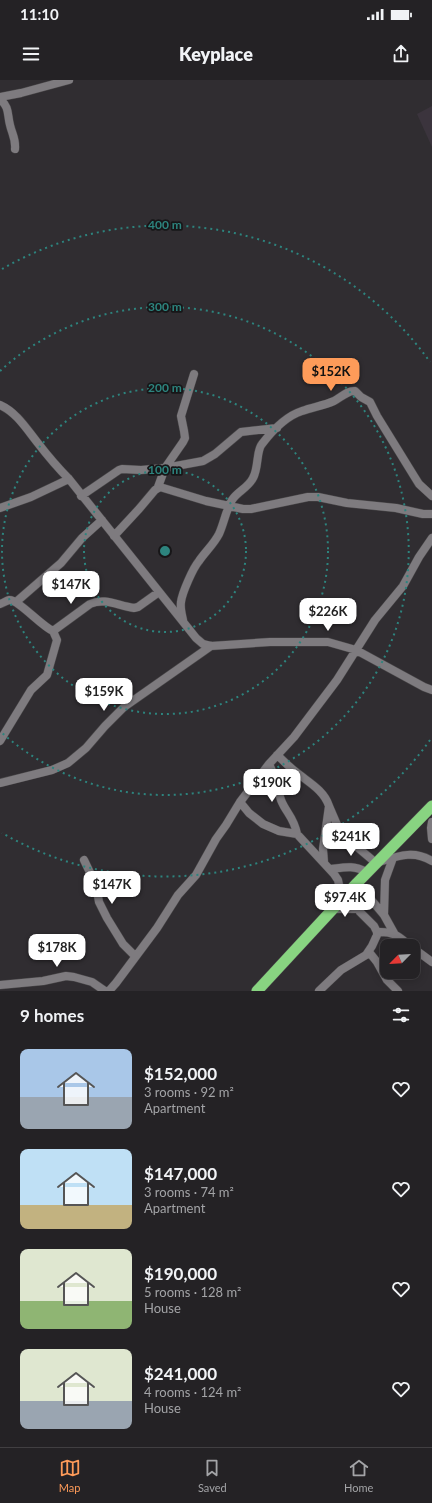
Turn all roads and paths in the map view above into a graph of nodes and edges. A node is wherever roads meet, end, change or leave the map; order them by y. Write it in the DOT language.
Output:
graph roads {
  1 [pos="69,80"];
  2 [pos="0,98"];
  3 [pos="15,149"];
  4 [pos="194,374"];
  5 [pos="0,405"];
  6 [pos="277,428"];
  7 [pos="165,468"];
  8 [pos="69,480"];
  9 [pos="158,487"];
  10 [pos="81,496"];
  11 [pos="432,496"];
  12 [pos="229,506"];
  13 [pos="0,508"];
  14 [pos="432,514"];
  15 [pos="102,520"];
  16 [pos="114,536"];
  17 [pos="432,538"];
  18 [pos="159,592"];
  19 [pos="16,602"];
  20 [pos="0,604"];
  21 [pos="183,621"];
  22 [pos="53,631"];
  23 [pos="211,646"];
  24 [pos="356,650"];
  25 [pos="432,690"];
  26 [pos="0,741"];
  27 [pos="276,755"];
  28 [pos="269,764"];
  29 [pos="0,783"];
  30 [pos="240,802"];
  31 [pos="329,806"];
  32 [pos="432,806"];
  33 [pos="432,822"];
  34 [pos="338,827"];
  35 [pos="297,834"];
  36 [pos="324,836"];
  37 [pos="432,839"];
  38 [pos="393,858"];
  39 [pos="430,859"];
  40 [pos="84,860"];
  41 [pos="324,862"];
  42 [pos="376,863"];
  43 [pos="331,869"];
  44 [pos="367,872"];
  45 [pos="357,883"];
  46 [pos="346,895"];
  47 [pos="333,909"];
  48 [pos="358,909"];
  49 [pos="384,915"];
  50 [pos="378,932"];
  51 [pos="394,933"];
  52 [pos="401,939"];
  53 [pos="369,952"];
  54 [pos="420,953"];
  55 [pos="135,956"];
  56 [pos="432,962"];
  57 [pos="0,984"];
  58 [pos="105,991"];
  59 [pos="109,991"];
  60 [pos="258,991"];
  61 [pos="319,991"];
  62 [pos="398,991"];
  1 -- 2 [label="street"];
  2 -- 3 [label="street"];
  4 -- 7 [label="street"];
  5 -- 8 [label="street"];
  6 -- 7 [label="street"];
  6 -- 11 [label="street"];
  6 -- 12 [label="street"];
  7 -- 9 [label="street"];
  7 -- 10 [label="street"];
  8 -- 10 [label="street"];
  8 -- 13 [label="street"];
  9 -- 12 [label="street"];
  9 -- 16 [label="street"];
  10 -- 15 [label="street"];
  12 -- 14 [label="street"];
  12 -- 21 [label="street"];
  15 -- 16 [label="street"];
  15 -- 19 [label="street"];
  16 -- 18 [label="street"];
  17 -- 24 [label="street"];
  18 -- 21 [label="street"];
  18 -- 22 [label="street"];
  19 -- 20 [label="street"];
  19 -- 22 [label="street"];
  21 -- 23 [label="street"];
  22 -- 26 [label="street"];
  23 -- 24 [label="street"];
  23 -- 29 [label="street"];
  24 -- 25 [label="street"];
  24 -- 27 [label="street"];
  27 -- 28 [label="street"];
  27 -- 31 [label="street"];
  28 -- 30 [label="street"];
  28 -- 35 [label="street"];
  30 -- 35 [label="street"];
  30 -- 55 [label="street"];
  31 -- 34 [label="street"];
  31 -- 36 [label="street"];
  32 -- 42 [label="highway"];
  33 -- 37 [label="street"];
  34 -- 36 [label="street"];
  34 -- 42 [label="street"];
  35 -- 41 [label="street"];
  36 -- 41 [label="street"];
  38 -- 39 [label="street"];
  38 -- 42 [label="street"];
  38 -- 49 [label="street"];
  40 -- 55 [label="street"];
  41 -- 43 [label="street"];
  42 -- 44 [label="highway"];
  43 -- 44 [label="street"];
  43 -- 46 [label="street"];
  44 -- 45 [label="highway"];
  45 -- 46 [label="highway"];
  45 -- 49 [label="street"];
  46 -- 47 [label="highway"];
  46 -- 48 [label="street"];
  47 -- 48 [label="street"];
  47 -- 60 [label="highway"];
  48 -- 50 [label="street"];
  49 -- 51 [label="street"];
  50 -- 51 [label="street"];
  50 -- 53 [label="street"];
  51 -- 52 [label="street"];
  53 -- 61 [label="street"];
  53 -- 62 [label="street"];
  54 -- 56 [label="street"];
  55 -- 59 [label="street"];
  57 -- 58 [label="street"];
}
